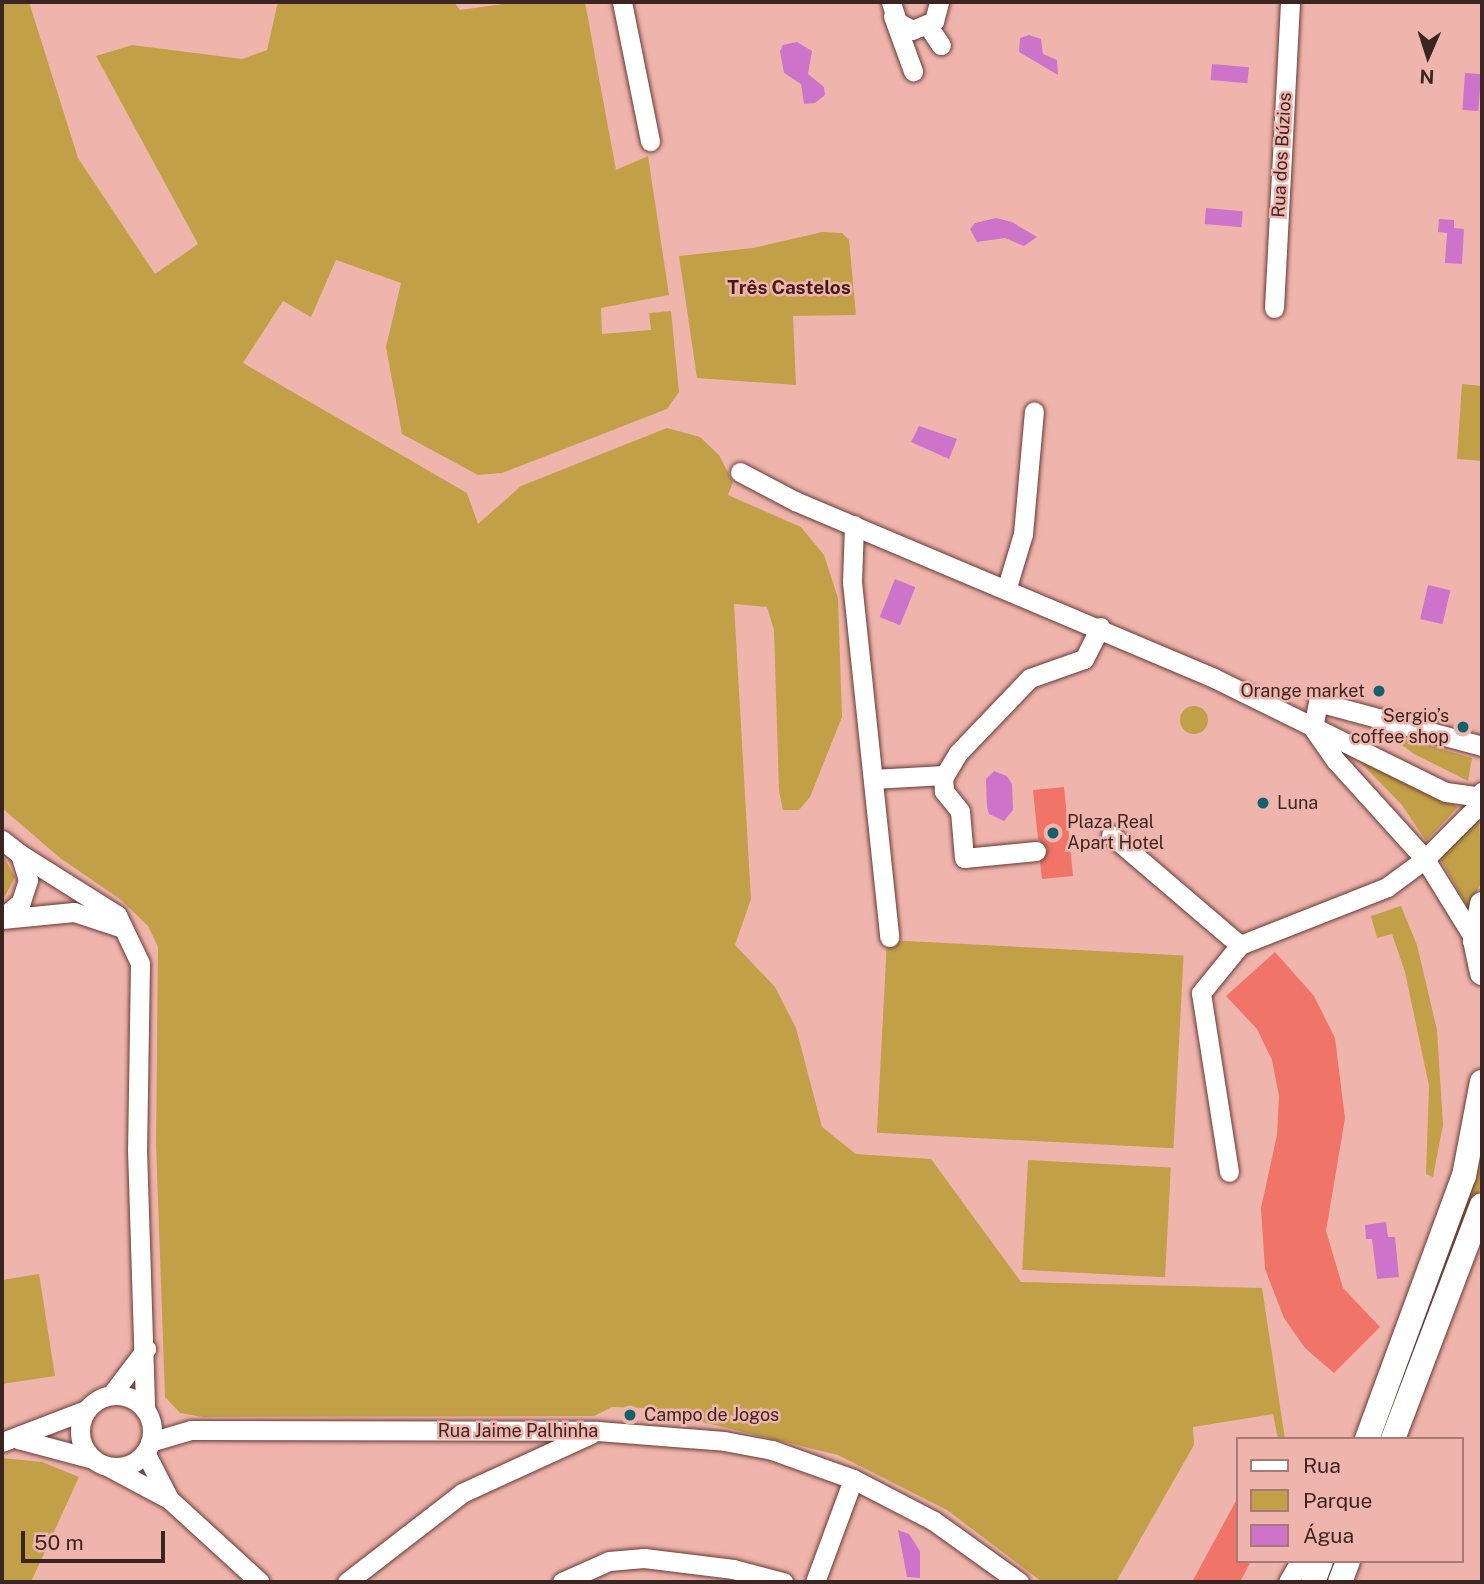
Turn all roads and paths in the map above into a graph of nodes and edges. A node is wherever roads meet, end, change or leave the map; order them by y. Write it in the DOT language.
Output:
graph roads {
  1 [pos="622,2"];
  2 [pos="939,2"];
  3 [pos="1290,2"];
  4 [pos="892,8"];
  5 [pos="928,26"];
  6 [pos="941,45"];
  7 [pos="913,71"];
  8 [pos="650,141"];
  9 [pos="1274,308"];
  10 [pos="1034,411"];
  11 [pos="740,472"];
  12 [pos="854,525"];
  13 [pos="1007,587"];
  14 [pos="1100,627"];
  15 [pos="1313,728"];
  16 [pos="1482,746"];
  17 [pos="944,775"];
  18 [pos="873,779"];
  19 [pos="1481,800"];
  20 [pos="1111,835"];
  21 [pos="9,843"];
  22 [pos="1036,851"];
  23 [pos="1425,859"];
  24 [pos="1482,904"];
  25 [pos="2,918"];
  26 [pos="127,930"];
  27 [pos="889,937"];
  28 [pos="1240,945"];
  29 [pos="1478,956"];
  30 [pos="1482,992"];
  31 [pos="1482,1082"];
  32 [pos="1229,1172"];
  33 [pos="1482,1205"];
  34 [pos="146,1349"];
  35 [pos="111,1395"];
  36 [pos="86,1410"];
  37 [pos="147,1413"];
  38 [pos="191,1430"];
  39 [pos="598,1431"];
  40 [pos="1368,1437"];
  41 [pos="1394,1437"];
  42 [pos="10,1440"];
  43 [pos="148,1447"];
  44 [pos="100,1463"];
  45 [pos="853,1479"];
  46 [pos="169,1499"];
  47 [pos="1299,1563"];
  48 [pos="1320,1563"];
  49 [pos="1347,1563"];
  50 [pos="260,1582"];
  51 [pos="347,1582"];
  52 [pos="562,1582"];
  53 [pos="783,1582"];
  54 [pos="815,1582"];
  55 [pos="1019,1582"];
  56 [pos="1288,1582"];
  57 [pos="1313,1582"];
  58 [pos="1340,1582"];
  1 -- 8 [label="street"];
  2 -- 5 [label="street"];
  3 -- 9 [label="street, Rua dos Búzios"];
  4 -- 5 [label="street"];
  4 -- 7 [label="street"];
  5 -- 6 [label="street"];
  10 -- 13 [label="street"];
  11 -- 12 [label="street"];
  12 -- 13 [label="street"];
  12 -- 18 [label="street"];
  13 -- 14 [label="street"];
  14 -- 15 [label="street"];
  14 -- 17 [label="street"];
  15 -- 16 [label="street"];
  15 -- 19 [label="street"];
  15 -- 23 [label="street"];
  17 -- 18 [label="street"];
  17 -- 22 [label="street"];
  18 -- 27 [label="street"];
  19 -- 23 [label="street"];
  20 -- 28 [label="street"];
  21 -- 25 [label="street"];
  21 -- 26 [label="street"];
  23 -- 28 [label="street"];
  23 -- 29 [label="street"];
  24 -- 29 [label="main road"];
  25 -- 26 [label="street"];
  26 -- 34 [label="street"];
  28 -- 32 [label="street"];
  29 -- 30 [label="main road"];
  31 -- 40 [label="main road"];
  33 -- 41 [label="main road"];
  34 -- 35 [label="street"];
  34 -- 37 [label="street"];
  35 -- 36 [label="street"];
  35 -- 37 [label="street, Rua Jaime Palhinha"];
  36 -- 42 [label="street"];
  36 -- 44 [label="street"];
  37 -- 38 [label="street, Rua Jaime Palhinha"];
  37 -- 43 [label="street"];
  38 -- 39 [label="street, Rua Jaime Palhinha"];
  38 -- 43 [label="street, Rua Jaime Palhinha"];
  39 -- 45 [label="street, Rua Jaime Palhinha"];
  39 -- 51 [label="street"];
  42 -- 44 [label="street"];
  43 -- 44 [label="street, Rua Jaime Palhinha"];
  43 -- 46 [label="street"];
  44 -- 46 [label="street"];
  45 -- 54 [label="street"];
  45 -- 55 [label="street, Rua Jaime Palhinha"];
  46 -- 50 [label="street"];
  47 -- 56 [label="street"];
  48 -- 57 [label="main road"];
  49 -- 58 [label="main road"];
  52 -- 53 [label="street"];
}
